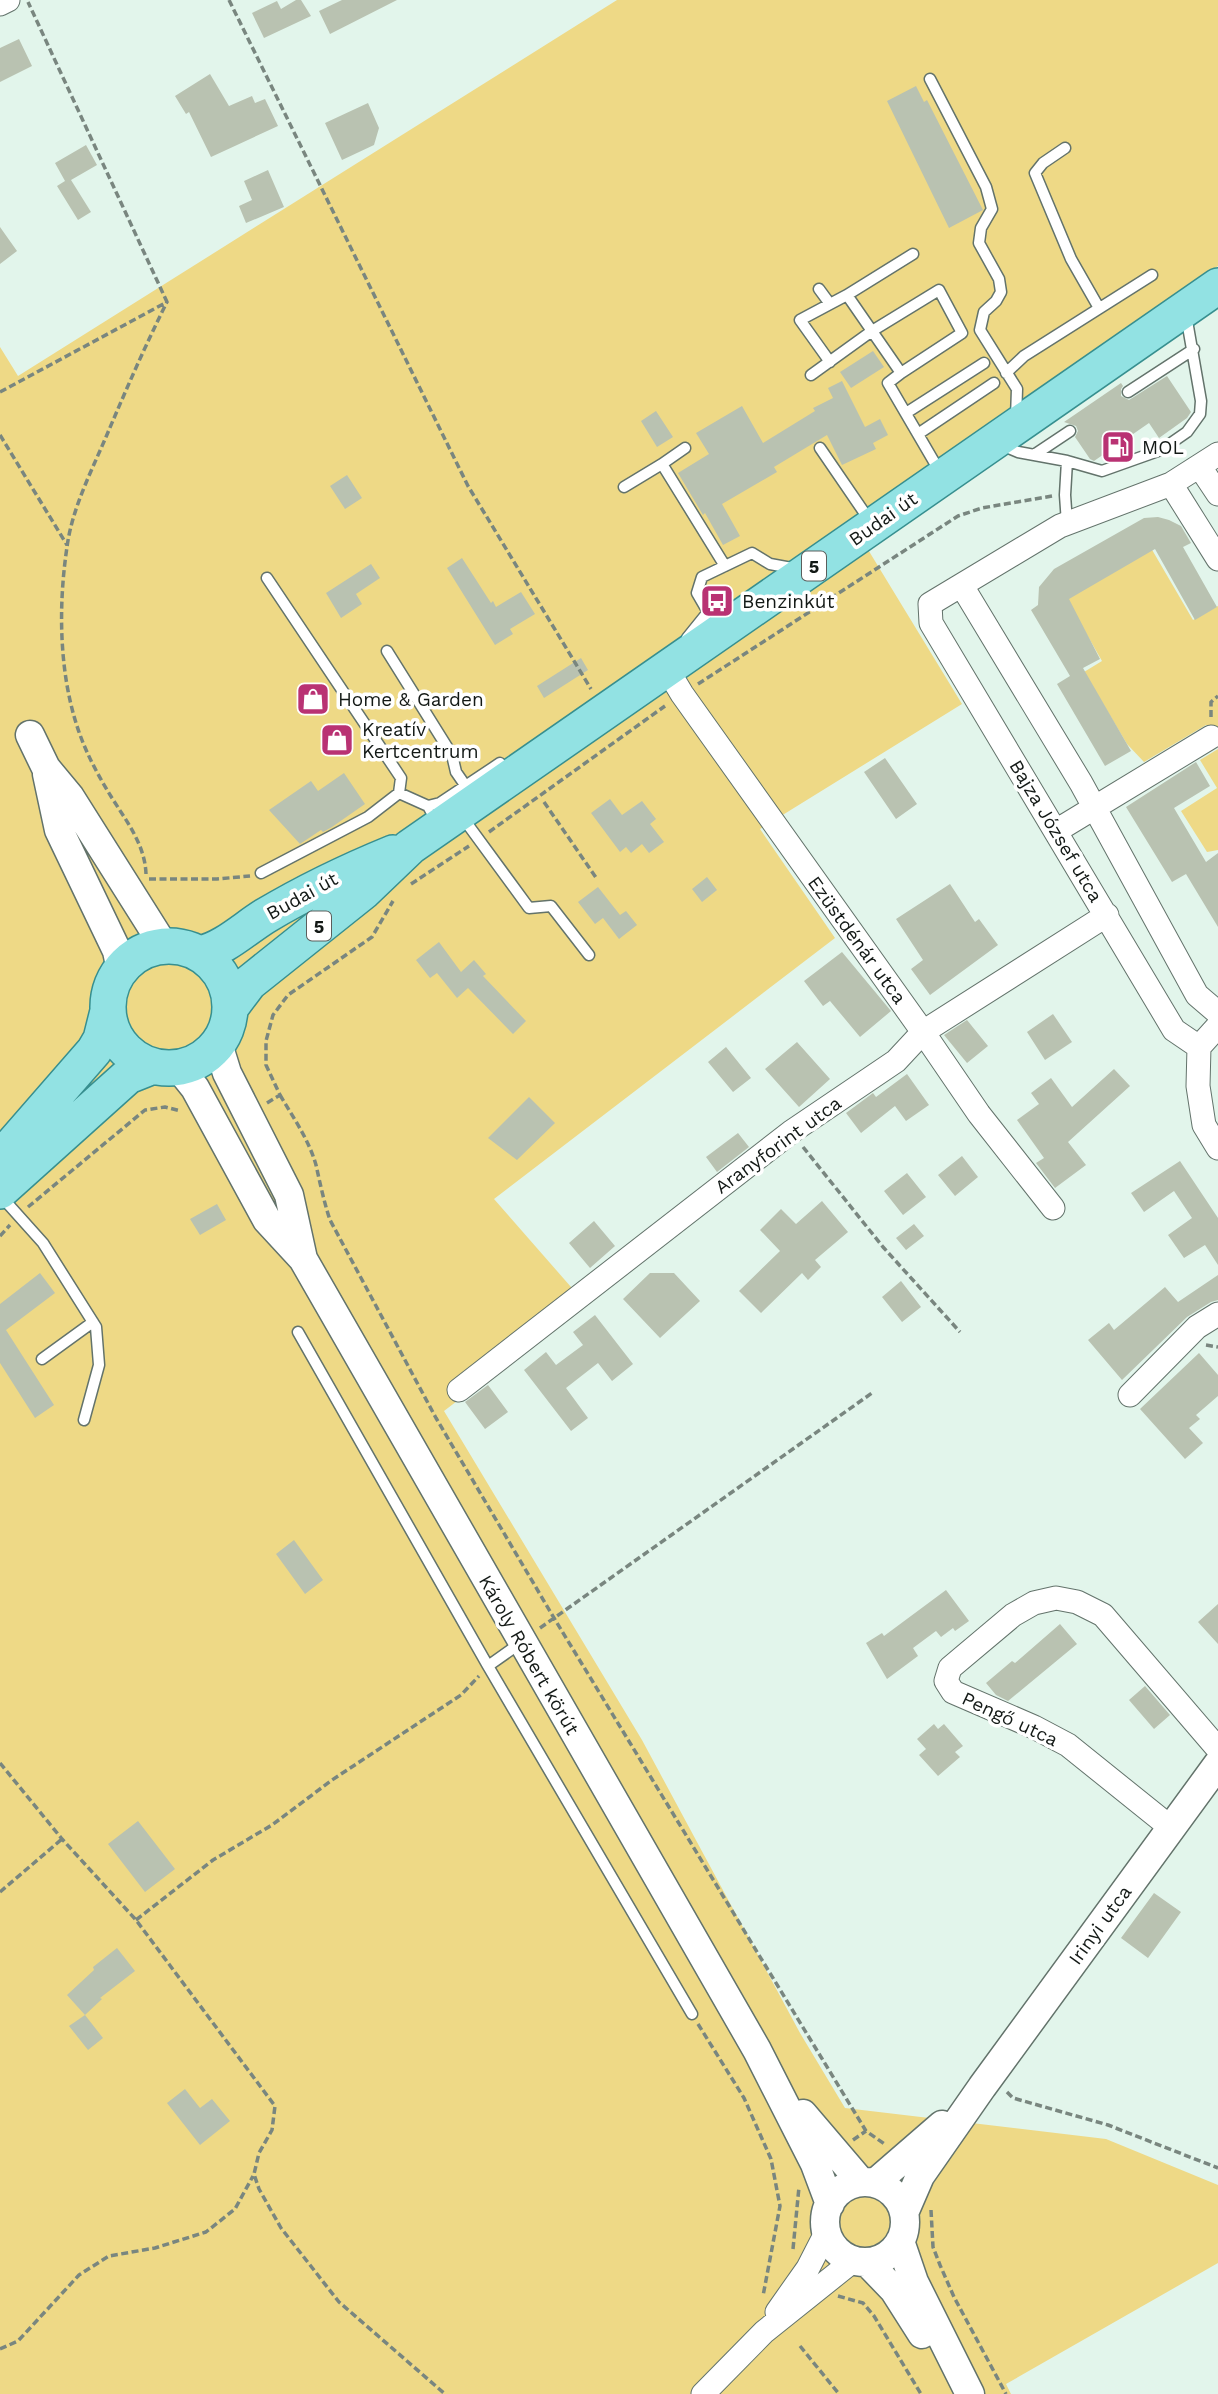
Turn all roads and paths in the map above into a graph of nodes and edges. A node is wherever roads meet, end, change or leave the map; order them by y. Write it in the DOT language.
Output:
graph roads {
  1 [pos="8,0"];
  2 [pos="27,0"];
  3 [pos="229,0"];
  4 [pos="0,4"];
  5 [pos="930,79"];
  6 [pos="1065,148"];
  7 [pos="913,254"];
  8 [pos="1152,275"];
  9 [pos="1218,286"];
  10 [pos="819,289"];
  11 [pos="847,295"];
  12 [pos="167,302"];
  13 [pos="830,304"];
  14 [pos="1099,308"];
  15 [pos="1185,309"];
  16 [pos="872,331"];
  17 [pos="1194,349"];
  18 [pos="830,362"];
  19 [pos="984,363"];
  20 [pos="901,373"];
  21 [pos="1006,373"];
  22 [pos="811,375"];
  23 [pos="994,383"];
  24 [pos="1017,390"];
  25 [pos="0,392"];
  26 [pos="1128,392"];
  27 [pos="1047,407"];
  28 [pos="906,414"];
  29 [pos="918,434"];
  30 [pos="0,435"];
  31 [pos="1014,441"];
  32 [pos="685,448"];
  33 [pos="820,449"];
  34 [pos="1209,460"];
  35 [pos="1067,461"];
  36 [pos="662,464"];
  37 [pos="943,478"];
  38 [pos="1171,484"];
  39 [pos="624,487"];
  40 [pos="1218,494"];
  41 [pos="1065,495"];
  42 [pos="1067,523"];
  43 [pos="874,526"];
  44 [pos="67,545"];
  45 [pos="1218,559"];
  46 [pos="725,566"];
  47 [pos="807,571"];
  48 [pos="267,578"];
  49 [pos="962,586"];
  50 [pos="387,651"];
  51 [pos="667,681"];
  52 [pos="605,712"];
  53 [pos="30,735"];
  54 [pos="1211,737"];
  55 [pos="500,763"];
  56 [pos="46,768"];
  57 [pos="399,793"];
  58 [pos="544,802"];
  59 [pos="1095,808"];
  60 [pos="458,812"];
  61 [pos="1056,831"];
  62 [pos="410,847"];
  63 [pos="261,873"];
  64 [pos="597,879"];
  65 [pos="409,886"];
  66 [pos="398,893"];
  67 [pos="1107,915"];
  68 [pos="164,946"];
  69 [pos="200,954"];
  70 [pos="589,956"];
  71 [pos="121,970"];
  72 [pos="288,995"];
  73 [pos="231,1007"];
  74 [pos="108,1011"];
  75 [pos="1218,1013"];
  76 [pos="1218,1026"];
  77 [pos="923,1032"];
  78 [pos="218,1044"];
  79 [pos="1199,1047"];
  80 [pos="166,1067"];
  81 [pos="281,1095"];
  82 [pos="183,1112"];
  83 [pos="791,1132"];
  84 [pos="1218,1148"];
  85 [pos="0,1158"];
  86 [pos="6,1201"];
  87 [pos="1053,1208"];
  88 [pos="0,1236"];
  89 [pos="303,1259"];
  90 [pos="1218,1314"];
  91 [pos="93,1322"];
  92 [pos="298,1332"];
  93 [pos="960,1332"];
  94 [pos="42,1359"];
  95 [pos="459,1390"];
  96 [pos="872,1393"];
  97 [pos="1130,1395"];
  98 [pos="84,1420"];
  99 [pos="554,1618"];
  100 [pos="522,1642"];
  101 [pos="488,1666"];
  102 [pos="1218,1749"];
  103 [pos="0,1763"];
  104 [pos="1218,1764"];
  105 [pos="1170,1827"];
  106 [pos="62,1839"];
  107 [pos="0,1892"];
  108 [pos="136,1920"];
  109 [pos="692,2014"];
  110 [pos="757,2050"];
  111 [pos="986,2081"];
  112 [pos="912,2167"];
  113 [pos="1218,2168"];
  114 [pos="254,2174"];
  115 [pos="868,2183"];
  116 [pos="904,2213"];
  117 [pos="828,2218"];
  118 [pos="900,2241"];
  119 [pos="860,2261"];
  120 [pos="760,2336"];
  121 [pos="800,2346"];
  122 [pos="0,2349"];
  123 [pos="445,2394"];
  124 [pos="703,2394"];
  125 [pos="839,2394"];
  126 [pos="964,2394"];
  127 [pos="970,2394"];
  128 [pos="1006,2394"];
  1 -- 4 [label="street"];
  2 -- 12 [label="path"];
  3 -- 52 [label="path"];
  5 -- 21 [label="lane"];
  6 -- 14 [label="lane"];
  7 -- 11 [label="lane"];
  8 -- 14 [label="lane"];
  9 -- 15 [label="main road, Budai út / 5"];
  10 -- 13 [label="lane"];
  11 -- 13 [label="lane"];
  11 -- 16 [label="lane"];
  12 -- 25 [label="path"];
  12 -- 44 [label="path"];
  13 -- 18 [label="lane"];
  14 -- 21 [label="lane"];
  15 -- 17 [label="lane"];
  15 -- 27 [label="main road, Budai út / 5"];
  16 -- 18 [label="lane"];
  16 -- 20 [label="lane"];
  16 -- 20 [label="lane"];
  17 -- 26 [label="lane"];
  17 -- 35 [label="lane"];
  18 -- 22 [label="lane"];
  19 -- 28 [label="lane"];
  20 -- 28 [label="lane"];
  21 -- 24 [label="lane"];
  23 -- 29 [label="lane"];
  24 -- 27 [label="lane"];
  24 -- 31 [label="lane"];
  27 -- 31 [label="main road, Budai út / 5"];
  28 -- 29 [label="lane"];
  29 -- 37 [label="lane"];
  30 -- 44 [label="path"];
  31 -- 35 [label="lane"];
  31 -- 37 [label="main road, Budai út / 5"];
  32 -- 36 [label="lane"];
  33 -- 43 [label="lane"];
  34 -- 38 [label="street"];
  34 -- 40 [label="street"];
  35 -- 41 [label="lane"];
  36 -- 39 [label="lane"];
  36 -- 46 [label="lane"];
  37 -- 43 [label="main road, Budai út / 5"];
  38 -- 42 [label="street"];
  38 -- 45 [label="street"];
  41 -- 42 [label="lane"];
  41 -- 51 [label="path"];
  42 -- 49 [label="street"];
  43 -- 47 [label="main road, Budai út / 5"];
  44 -- 63 [label="path"];
  46 -- 47 [label="lane"];
  46 -- 51 [label="lane"];
  47 -- 51 [label="main road, Budai út / 5"];
  48 -- 57 [label="lane"];
  49 -- 59 [label="street, Bajza József utca"];
  49 -- 61 [label="street, Bajza József utca"];
  50 -- 60 [label="lane"];
  51 -- 52 [label="main road, Budai út / 5"];
  51 -- 60 [label="path"];
  51 -- 77 [label="street, Ezüstdénár utca"];
  52 -- 60 [label="main road, Budai út / 5"];
  53 -- 56 [label="street"];
  54 -- 59 [label="street"];
  55 -- 60 [label="lane"];
  56 -- 68 [label="street"];
  56 -- 71 [label="street"];
  57 -- 60 [label="lane"];
  57 -- 63 [label="lane"];
  58 -- 64 [label="path"];
  59 -- 61 [label="street"];
  59 -- 75 [label="street, Bajza József utca"];
  60 -- 62 [label="main road, Budai út / 5"];
  60 -- 65 [label="path"];
  60 -- 70 [label="lane"];
  61 -- 67 [label="street, Bajza József utca"];
  62 -- 69 [label="main road, Budai út / 5"];
  62 -- 73 [label="main road, Budai út / 5"];
  66 -- 72 [label="path"];
  67 -- 77 [label="street, Aranyforint utca"];
  67 -- 79 [label="street, Bajza József utca"];
  68 -- 69 [label="main road"];
  68 -- 71 [label="main road"];
  69 -- 73 [label="main road"];
  71 -- 74 [label="main road"];
  73 -- 78 [label="main road, 5"];
  74 -- 80 [label="main road"];
  74 -- 85 [label="main road"];
  76 -- 79 [label="street"];
  77 -- 83 [label="street, Aranyforint utca"];
  77 -- 87 [label="street, Ezüstdénár utca"];
  78 -- 80 [label="main road"];
  78 -- 89 [label="street, Károly Róbert körút"];
  79 -- 84 [label="street"];
  80 -- 86 [label="main road"];
  80 -- 89 [label="street, Károly Róbert körút"];
  81 -- 99 [label="path"];
  82 -- 86 [label="path"];
  83 -- 93 [label="path"];
  83 -- 95 [label="street, Aranyforint utca"];
  86 -- 88 [label="path"];
  86 -- 91 [label="lane"];
  89 -- 100 [label="street, Károly Róbert körút"];
  90 -- 97 [label="street"];
  91 -- 94 [label="lane"];
  91 -- 98 [label="lane"];
  92 -- 101 [label="lane"];
  96 -- 99 [label="path"];
  99 -- 100 [label="path"];
  99 -- 112 [label="path"];
  100 -- 101 [label="lane"];
  100 -- 110 [label="street, Károly Róbert körút"];
  101 -- 108 [label="path"];
  101 -- 109 [label="lane"];
  102 -- 105 [label="street, Pengő utca"];
  103 -- 106 [label="path"];
  104 -- 105 [label="street, Irinyi utca"];
  105 -- 111 [label="street, Irinyi utca"];
  106 -- 107 [label="path"];
  106 -- 108 [label="path"];
  108 -- 114 [label="path"];
  109 -- 120 [label="path"];
  110 -- 115 [label="street, Károly Róbert körút"];
  110 -- 117 [label="street, Károly Róbert körút"];
  111 -- 112 [label="street, Irinyi utca"];
  111 -- 113 [label="path"];
  112 -- 115 [label="street, Irinyi utca"];
  112 -- 116 [label="street, Irinyi utca"];
  112 -- 128 [label="path"];
  114 -- 122 [label="path"];
  114 -- 123 [label="path"];
  115 -- 116 [label="street"];
  115 -- 117 [label="street"];
  116 -- 118 [label="street"];
  117 -- 119 [label="street"];
  117 -- 120 [label="street"];
  118 -- 119 [label="street"];
  118 -- 127 [label="street"];
  119 -- 120 [label="street"];
  119 -- 126 [label="street"];
  120 -- 124 [label="street"];
  121 -- 125 [label="path"];
}
